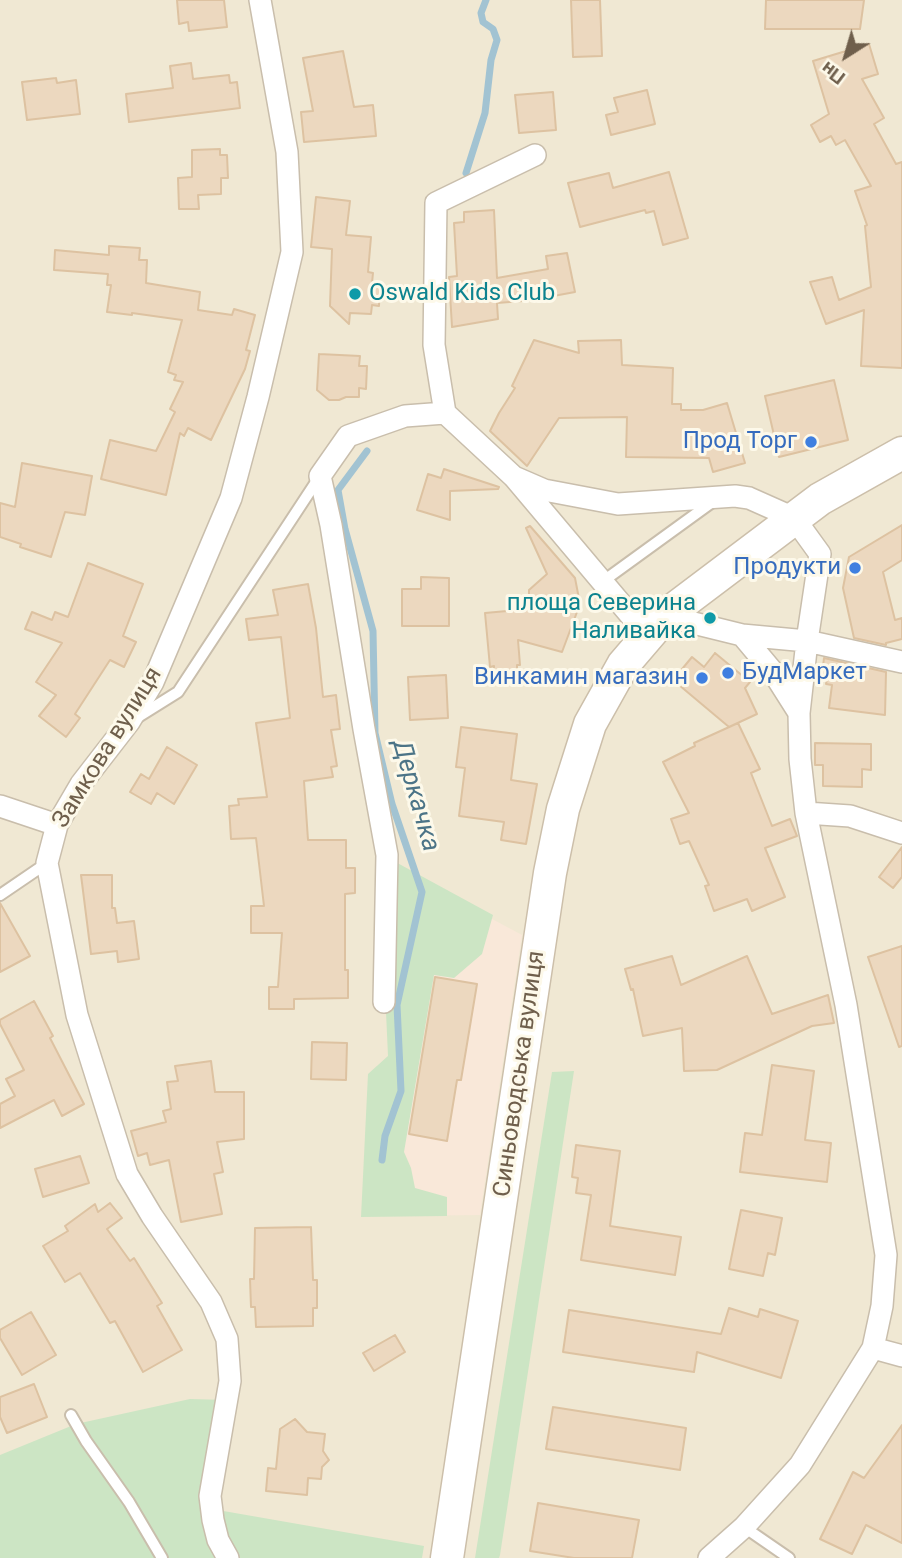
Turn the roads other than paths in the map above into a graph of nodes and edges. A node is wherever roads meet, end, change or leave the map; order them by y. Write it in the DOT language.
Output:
graph roads {
  1 [pos="260,0"];
  2 [pos="535,155"];
  3 [pos="445,413"];
  4 [pos="902,453"];
  5 [pos="320,476"];
  6 [pos="514,477"];
  7 [pos="720,497"];
  8 [pos="794,518"];
  9 [pos="602,582"];
  10 [pos="656,626"];
  11 [pos="742,635"];
  12 [pos="807,640"];
  13 [pos="902,662"];
  14 [pos="799,713"];
  15 [pos="129,722"];
  16 [pos="0,806"];
  17 [pos="806,813"];
  18 [pos="57,825"];
  19 [pos="902,833"];
  20 [pos="47,863"];
  21 [pos="0,895"];
  22 [pos="384,1002"];
  23 [pos="894,1251"];
  24 [pos="873,1348"];
  25 [pos="902,1356"];
  26 [pos="71,1415"];
  27 [pos="744,1527"];
  28 [pos="162,1558"];
  29 [pos="228,1558"];
  30 [pos="447,1558"];
  31 [pos="709,1558"];
  32 [pos="789,1558"];
  1 -- 15 [label="street, Замкова вулиця"];
  2 -- 3 [label="street"];
  3 -- 5 [label="street"];
  3 -- 6 [label="street"];
  4 -- 8 [label="main road, Синьоводська вулиця"];
  5 -- 15 [label="lane"];
  5 -- 22 [label="street"];
  6 -- 7 [label="street"];
  6 -- 9 [label="street"];
  7 -- 8 [label="street"];
  7 -- 9 [label="lane"];
  8 -- 10 [label="main road, Синьоводська вулиця"];
  8 -- 12 [label="street"];
  9 -- 10 [label="street"];
  10 -- 11 [label="street"];
  10 -- 30 [label="main road, Синьоводська вулиця"];
  11 -- 12 [label="street"];
  11 -- 14 [label="street"];
  12 -- 13 [label="street"];
  12 -- 14 [label="street"];
  14 -- 17 [label="street"];
  15 -- 18 [label="street, Замкова вулиця"];
  16 -- 18 [label="street"];
  17 -- 19 [label="street"];
  17 -- 23 [label="street"];
  18 -- 20 [label="street, Замкова вулиця"];
  20 -- 21 [label="lane"];
  20 -- 29 [label="street, Замкова вулиця"];
  23 -- 24 [label="street"];
  24 -- 25 [label="street"];
  24 -- 27 [label="street"];
  26 -- 28 [label="lane"];
  27 -- 31 [label="street"];
  27 -- 32 [label="lane"];
}
